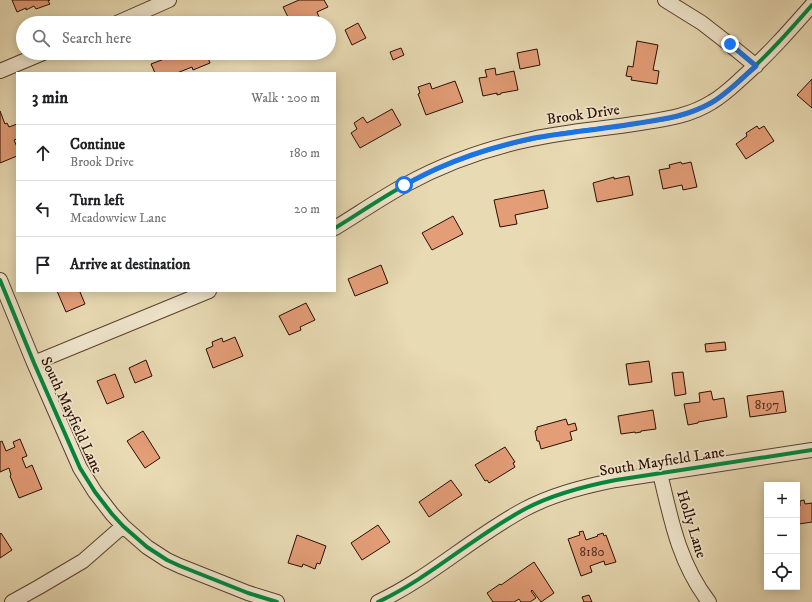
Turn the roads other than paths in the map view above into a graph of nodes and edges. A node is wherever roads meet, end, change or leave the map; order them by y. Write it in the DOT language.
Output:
graph roads {
  1 [pos="170,0"];
  2 [pos="665,0"];
  3 [pos="812,5"];
  4 [pos="133,16"];
  5 [pos="26,60"];
  6 [pos="756,66"];
  7 [pos="0,71"];
  8 [pos="336,227"];
  9 [pos="0,280"];
  10 [pos="207,292"];
  11 [pos="34,363"];
  12 [pos="812,450"];
  13 [pos="660,474"];
  14 [pos="123,526"];
  15 [pos="12,602"];
  16 [pos="277,602"];
  17 [pos="378,602"];
  18 [pos="709,602"];
  1 -- 4 [label="street"];
  2 -- 6 [label="street"];
  3 -- 6 [label="street, Brook Drive"];
  5 -- 7 [label="street"];
  6 -- 8 [label="street, Brook Drive"];
  9 -- 11 [label="street, South Mayfield Lane"];
  10 -- 11 [label="street"];
  11 -- 14 [label="street, South Mayfield Lane"];
  12 -- 13 [label="street, South Mayfield Lane"];
  13 -- 17 [label="street, South Mayfield Lane"];
  13 -- 18 [label="street, Holly Lane"];
  14 -- 15 [label="street"];
  14 -- 16 [label="street, South Mayfield Lane"];
}
